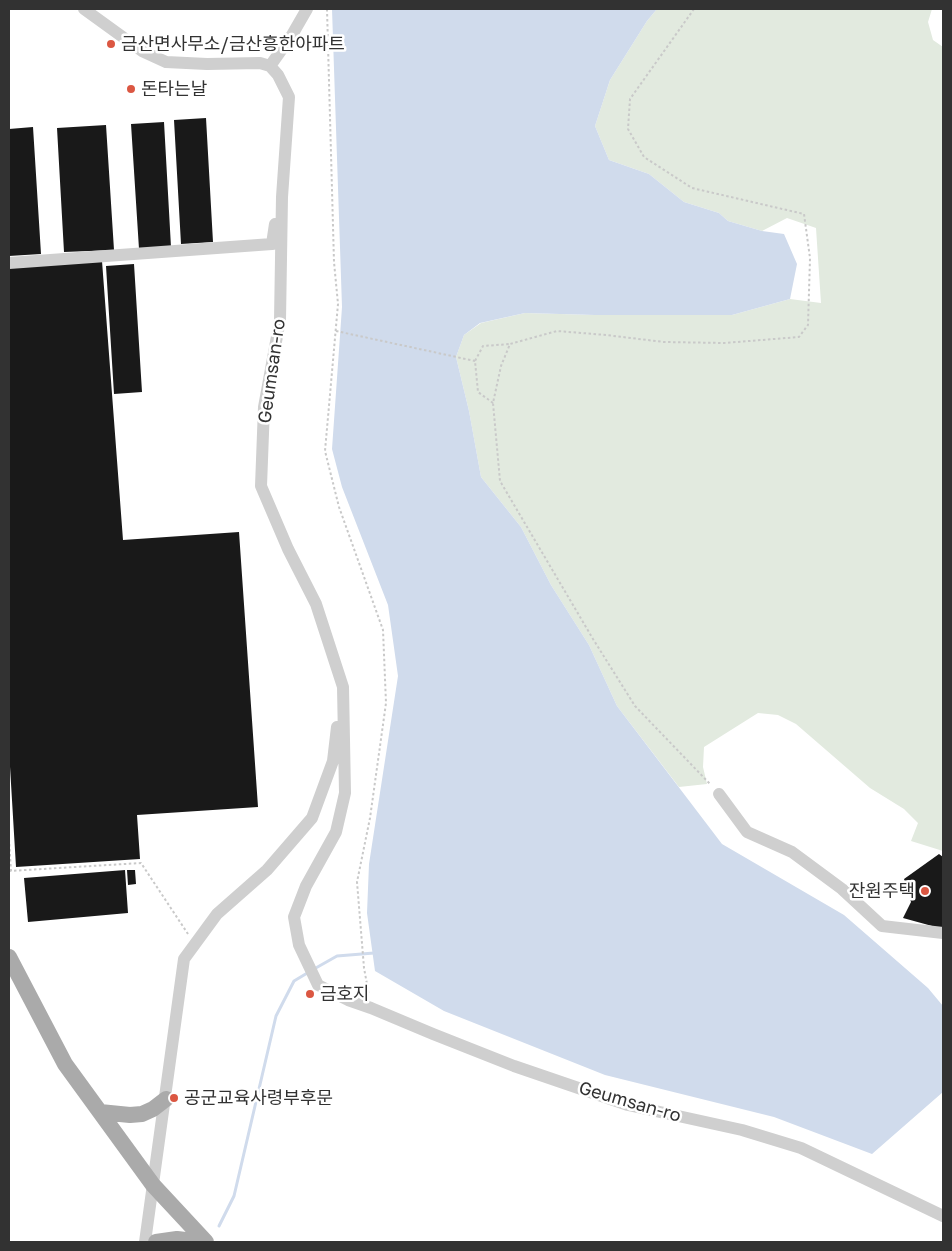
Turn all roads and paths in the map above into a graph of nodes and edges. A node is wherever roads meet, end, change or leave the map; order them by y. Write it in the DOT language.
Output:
graph roads {
  1 [pos="84,9"];
  2 [pos="308,9"];
  3 [pos="327,9"];
  4 [pos="694,9"];
  5 [pos="270,66"];
  6 [pos="287,121"];
  7 [pos="9,263"];
  8 [pos="336,331"];
  9 [pos="510,344"];
  10 [pos="475,362"];
  11 [pos="493,403"];
  12 [pos="343,687"];
  13 [pos="719,794"];
  14 [pos="9,839"];
  15 [pos="10,871"];
  16 [pos="943,933"];
  17 [pos="195,944"];
  18 [pos="9,957"];
  19 [pos="371,1008"];
  20 [pos="166,1099"];
  21 [pos="100,1112"];
  22 [pos="153,1185"];
  23 [pos="943,1216"];
  24 [pos="145,1242"];
  25 [pos="156,1242"];
  26 [pos="202,1242"];
  27 [pos="206,1242"];
  1 -- 5 [label="street"];
  2 -- 5 [label="street"];
  3 -- 8 [label="path"];
  4 -- 9 [label="path"];
  5 -- 6 [label="street, Geumsan-ro"];
  6 -- 7 [label="street"];
  6 -- 12 [label="street, Geumsan-ro"];
  8 -- 10 [label="path"];
  8 -- 19 [label="path"];
  9 -- 10 [label="path"];
  9 -- 11 [label="path"];
  10 -- 11 [label="path"];
  11 -- 13 [label="path"];
  12 -- 17 [label="street"];
  12 -- 19 [label="street, Geumsan-ro"];
  13 -- 16 [label="street"];
  14 -- 15 [label="path"];
  15 -- 17 [label="path"];
  17 -- 20 [label="street"];
  18 -- 21 [label="main road"];
  19 -- 23 [label="street, Geumsan-ro"];
  20 -- 21 [label="main road"];
  20 -- 22 [label="street"];
  21 -- 22 [label="main road"];
  22 -- 24 [label="street"];
  22 -- 27 [label="main road"];
  25 -- 26 [label="main road"];
}
